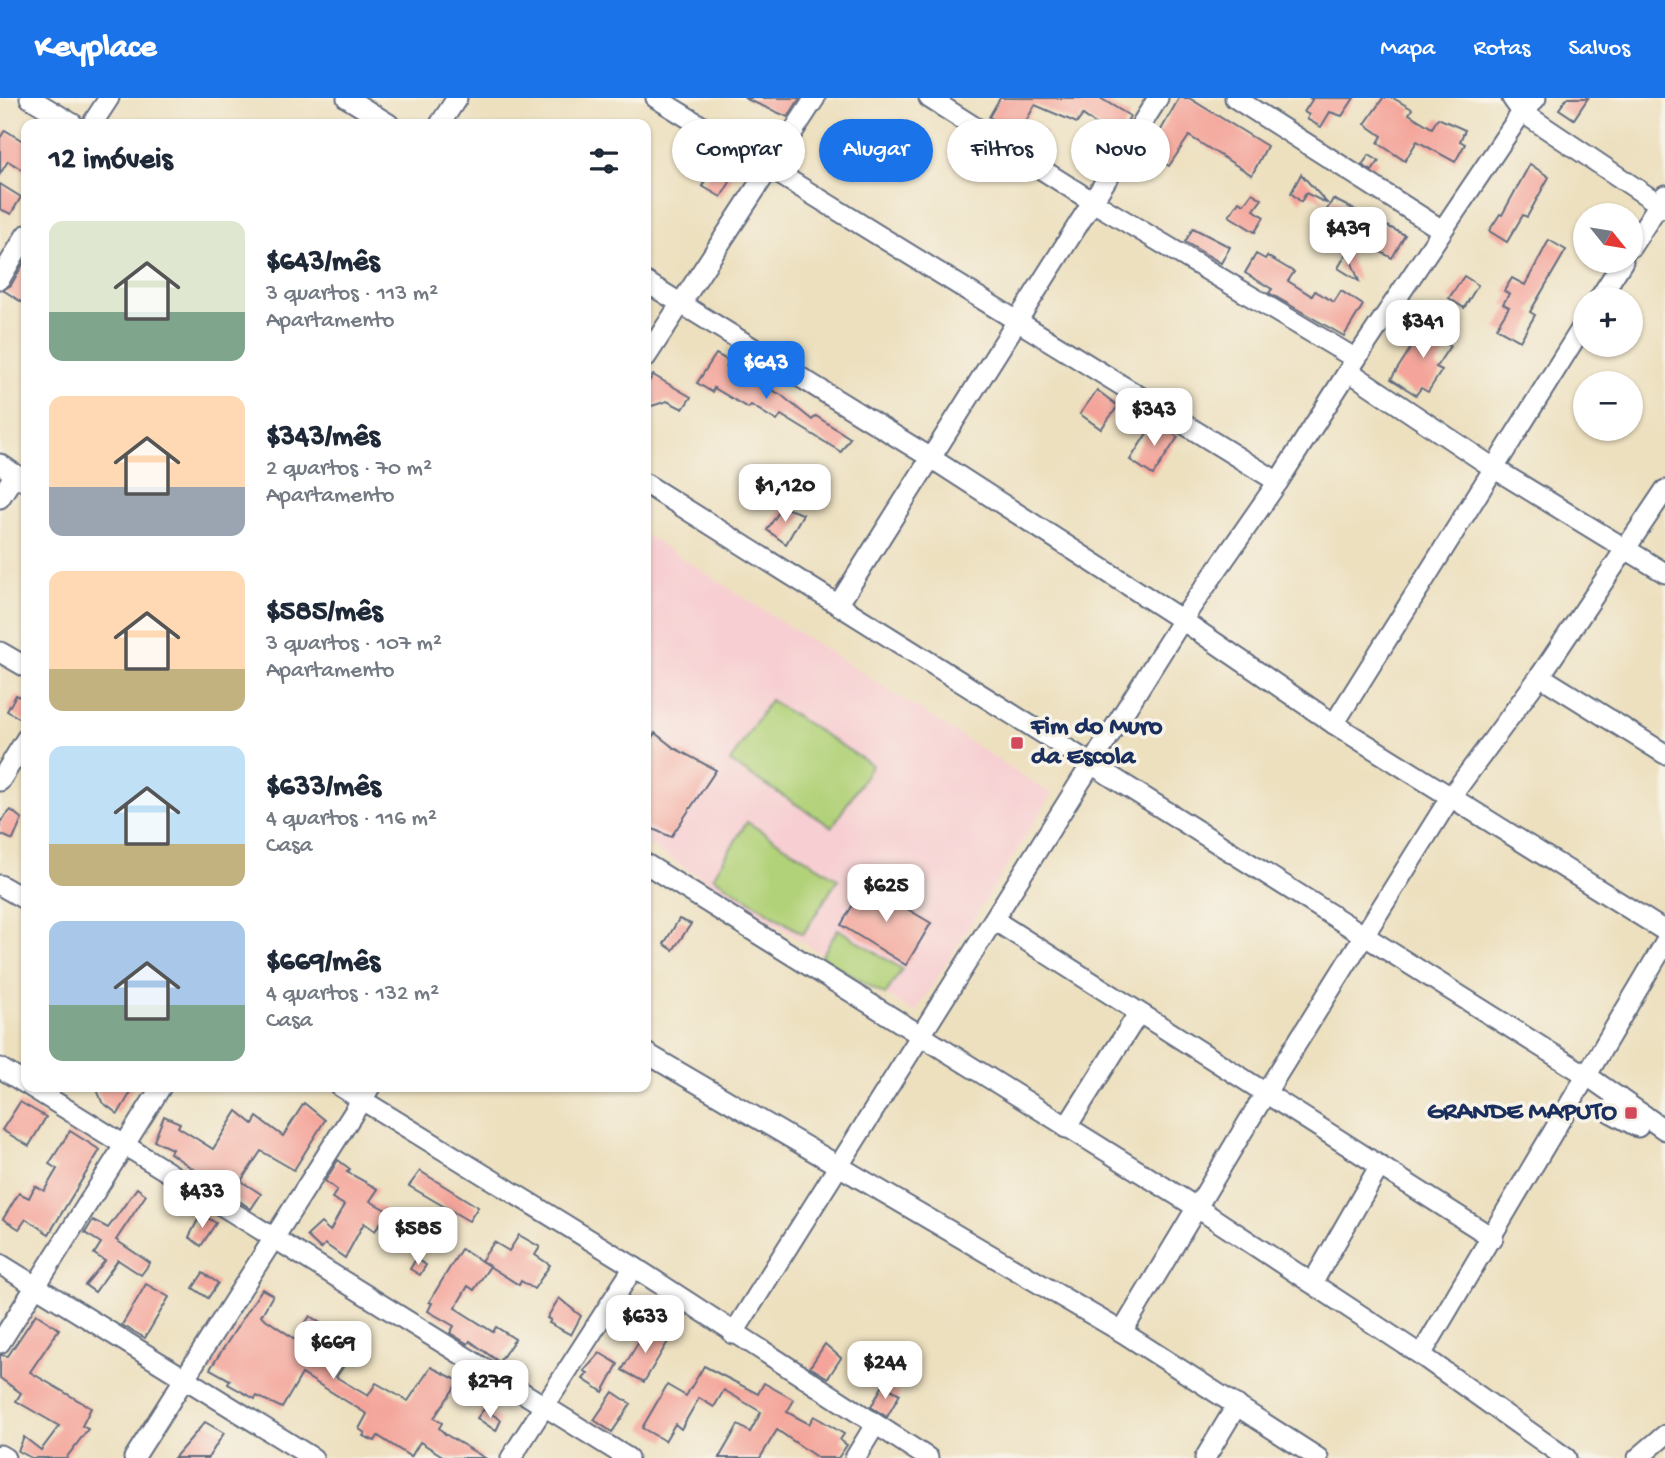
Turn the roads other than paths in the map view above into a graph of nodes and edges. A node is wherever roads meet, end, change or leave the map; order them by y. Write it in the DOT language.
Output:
graph roads {
  1 [pos="30,98"];
  2 [pos="109,98"];
  3 [pos="347,98"];
  4 [pos="457,98"];
  5 [pos="656,98"];
  6 [pos="815,98"];
  7 [pos="929,98"];
  8 [pos="1158,98"];
  9 [pos="1235,98"];
  10 [pos="1523,103"];
  11 [pos="65,119"];
  12 [pos="95,119"];
  13 [pos="381,119"];
  14 [pos="443,119"];
  15 [pos="690,119"];
  16 [pos="802,119"];
  17 [pos="761,182"];
  18 [pos="792,182"];
  19 [pos="1093,202"];
  20 [pos="1662,202"];
  21 [pos="1442,230"];
  22 [pos="1643,230"];
  23 [pos="21,243"];
  24 [pos="2,272"];
  25 [pos="651,285"];
  26 [pos="681,304"];
  27 [pos="1016,323"];
  28 [pos="1573,342"];
  29 [pos="651,349"];
  30 [pos="1353,365"];
  31 [pos="931,458"];
  32 [pos="1495,469"];
  33 [pos="14,473"];
  34 [pos="1278,482"];
  35 [pos="651,487"];
  36 [pos="1665,490"];
  37 [pos="0,498"];
  38 [pos="1628,549"];
  39 [pos="1665,573"];
  40 [pos="838,605"];
  41 [pos="1182,620"];
  42 [pos="0,652"];
  43 [pos="21,664"];
  44 [pos="1540,676"];
  45 [pos="1334,724"];
  46 [pos="21,747"];
  47 [pos="1665,754"];
  48 [pos="1092,765"];
  49 [pos="0,781"];
  50 [pos="1450,798"];
  51 [pos="651,867"];
  52 [pos="0,885"];
  53 [pos="21,897"];
  54 [pos="994,920"];
  55 [pos="1665,931"];
  56 [pos="1363,935"];
  57 [pos="1665,943"];
  58 [pos="1138,1014"];
  59 [pos="922,1035"];
  60 [pos="651,1056"];
  61 [pos="0,1068"];
  62 [pos="1586,1075"];
  63 [pos="21,1081"];
  64 [pos="39,1092"];
  65 [pos="158,1092"];
  66 [pos="366,1093"];
  67 [pos="1265,1094"];
  68 [pos="1066,1128"];
  69 [pos="1665,1130"];
  70 [pos="122,1144"];
  71 [pos="1379,1167"];
  72 [pos="838,1168"];
  73 [pos="1196,1207"];
  74 [pos="273,1238"];
  75 [pos="1493,1238"];
  76 [pos="0,1264"];
  77 [pos="634,1267"];
  78 [pos="1312,1282"];
  79 [pos="35,1286"];
  80 [pos="1122,1332"];
  81 [pos="733,1334"];
  82 [pos="0,1343"];
  83 [pos="1420,1355"];
  84 [pos="185,1380"];
  85 [pos="544,1404"];
  86 [pos="1237,1405"];
  87 [pos="875,1425"];
  88 [pos="1665,1435"];
  89 [pos="0,1455"];
  90 [pos="5,1458"];
  91 [pos="134,1458"];
  92 [pos="313,1458"];
  93 [pos="511,1458"];
  94 [pos="628,1458"];
  95 [pos="855,1458"];
  96 [pos="928,1458"];
  97 [pos="1205,1458"];
  98 [pos="1318,1458"];
  99 [pos="1566,1458"];
  100 [pos="1638,1458"];
  1 -- 11 [label="street"];
  2 -- 12 [label="street"];
  3 -- 13 [label="street"];
  4 -- 14 [label="street"];
  5 -- 15 [label="street"];
  6 -- 16 [label="street"];
  7 -- 19 [label="street"];
  8 -- 19 [label="street"];
  9 -- 21 [label="street"];
  10 -- 20 [label="street"];
  10 -- 21 [label="street"];
  17 -- 26 [label="street"];
  18 -- 27 [label="street"];
  19 -- 27 [label="street"];
  19 -- 30 [label="street"];
  20 -- 22 [label="street"];
  21 -- 30 [label="street"];
  23 -- 24 [label="street"];
  25 -- 26 [label="street"];
  26 -- 29 [label="street"];
  26 -- 31 [label="street"];
  27 -- 31 [label="street"];
  27 -- 34 [label="street"];
  28 -- 32 [label="street"];
  30 -- 32 [label="street"];
  30 -- 34 [label="street"];
  31 -- 40 [label="street"];
  31 -- 41 [label="street"];
  32 -- 38 [label="street"];
  32 -- 45 [label="street"];
  33 -- 37 [label="street"];
  34 -- 41 [label="street"];
  35 -- 40 [label="street"];
  36 -- 38 [label="street"];
  38 -- 39 [label="street"];
  38 -- 44 [label="street"];
  40 -- 48 [label="street"];
  41 -- 45 [label="street"];
  41 -- 48 [label="street"];
  42 -- 43 [label="street"];
  44 -- 47 [label="street"];
  44 -- 50 [label="street"];
  45 -- 50 [label="street"];
  46 -- 49 [label="street"];
  48 -- 54 [label="street"];
  48 -- 56 [label="street"];
  50 -- 55 [label="street"];
  50 -- 56 [label="street"];
  51 -- 59 [label="street"];
  52 -- 53 [label="street"];
  54 -- 58 [label="street"];
  54 -- 59 [label="street"];
  56 -- 62 [label="street"];
  56 -- 67 [label="street"];
  57 -- 62 [label="street"];
  58 -- 67 [label="street"];
  58 -- 68 [label="street"];
  59 -- 68 [label="street"];
  59 -- 72 [label="street"];
  60 -- 72 [label="street"];
  61 -- 63 [label="street"];
  62 -- 69 [label="street"];
  62 -- 75 [label="street"];
  64 -- 70 [label="street"];
  65 -- 70 [label="street"];
  66 -- 74 [label="street"];
  66 -- 77 [label="street"];
  67 -- 71 [label="street"];
  67 -- 73 [label="street"];
  68 -- 73 [label="street"];
  70 -- 74 [label="street"];
  70 -- 79 [label="street"];
  71 -- 75 [label="street"];
  71 -- 78 [label="street"];
  72 -- 80 [label="street"];
  72 -- 81 [label="street"];
  73 -- 78 [label="street"];
  73 -- 80 [label="street"];
  74 -- 84 [label="street"];
  74 -- 85 [label="street"];
  75 -- 83 [label="street"];
  76 -- 79 [label="street"];
  77 -- 81 [label="street"];
  77 -- 85 [label="street"];
  78 -- 83 [label="street"];
  79 -- 82 [label="street"];
  79 -- 84 [label="street"];
  80 -- 86 [label="street"];
  81 -- 87 [label="street"];
  83 -- 99 [label="street"];
  84 -- 91 [label="street"];
  84 -- 92 [label="street"];
  85 -- 93 [label="street"];
  85 -- 94 [label="street"];
  86 -- 97 [label="street"];
  86 -- 98 [label="street"];
  87 -- 95 [label="street"];
  87 -- 96 [label="street"];
  88 -- 100 [label="street"];
  89 -- 90 [label="street"];
}
